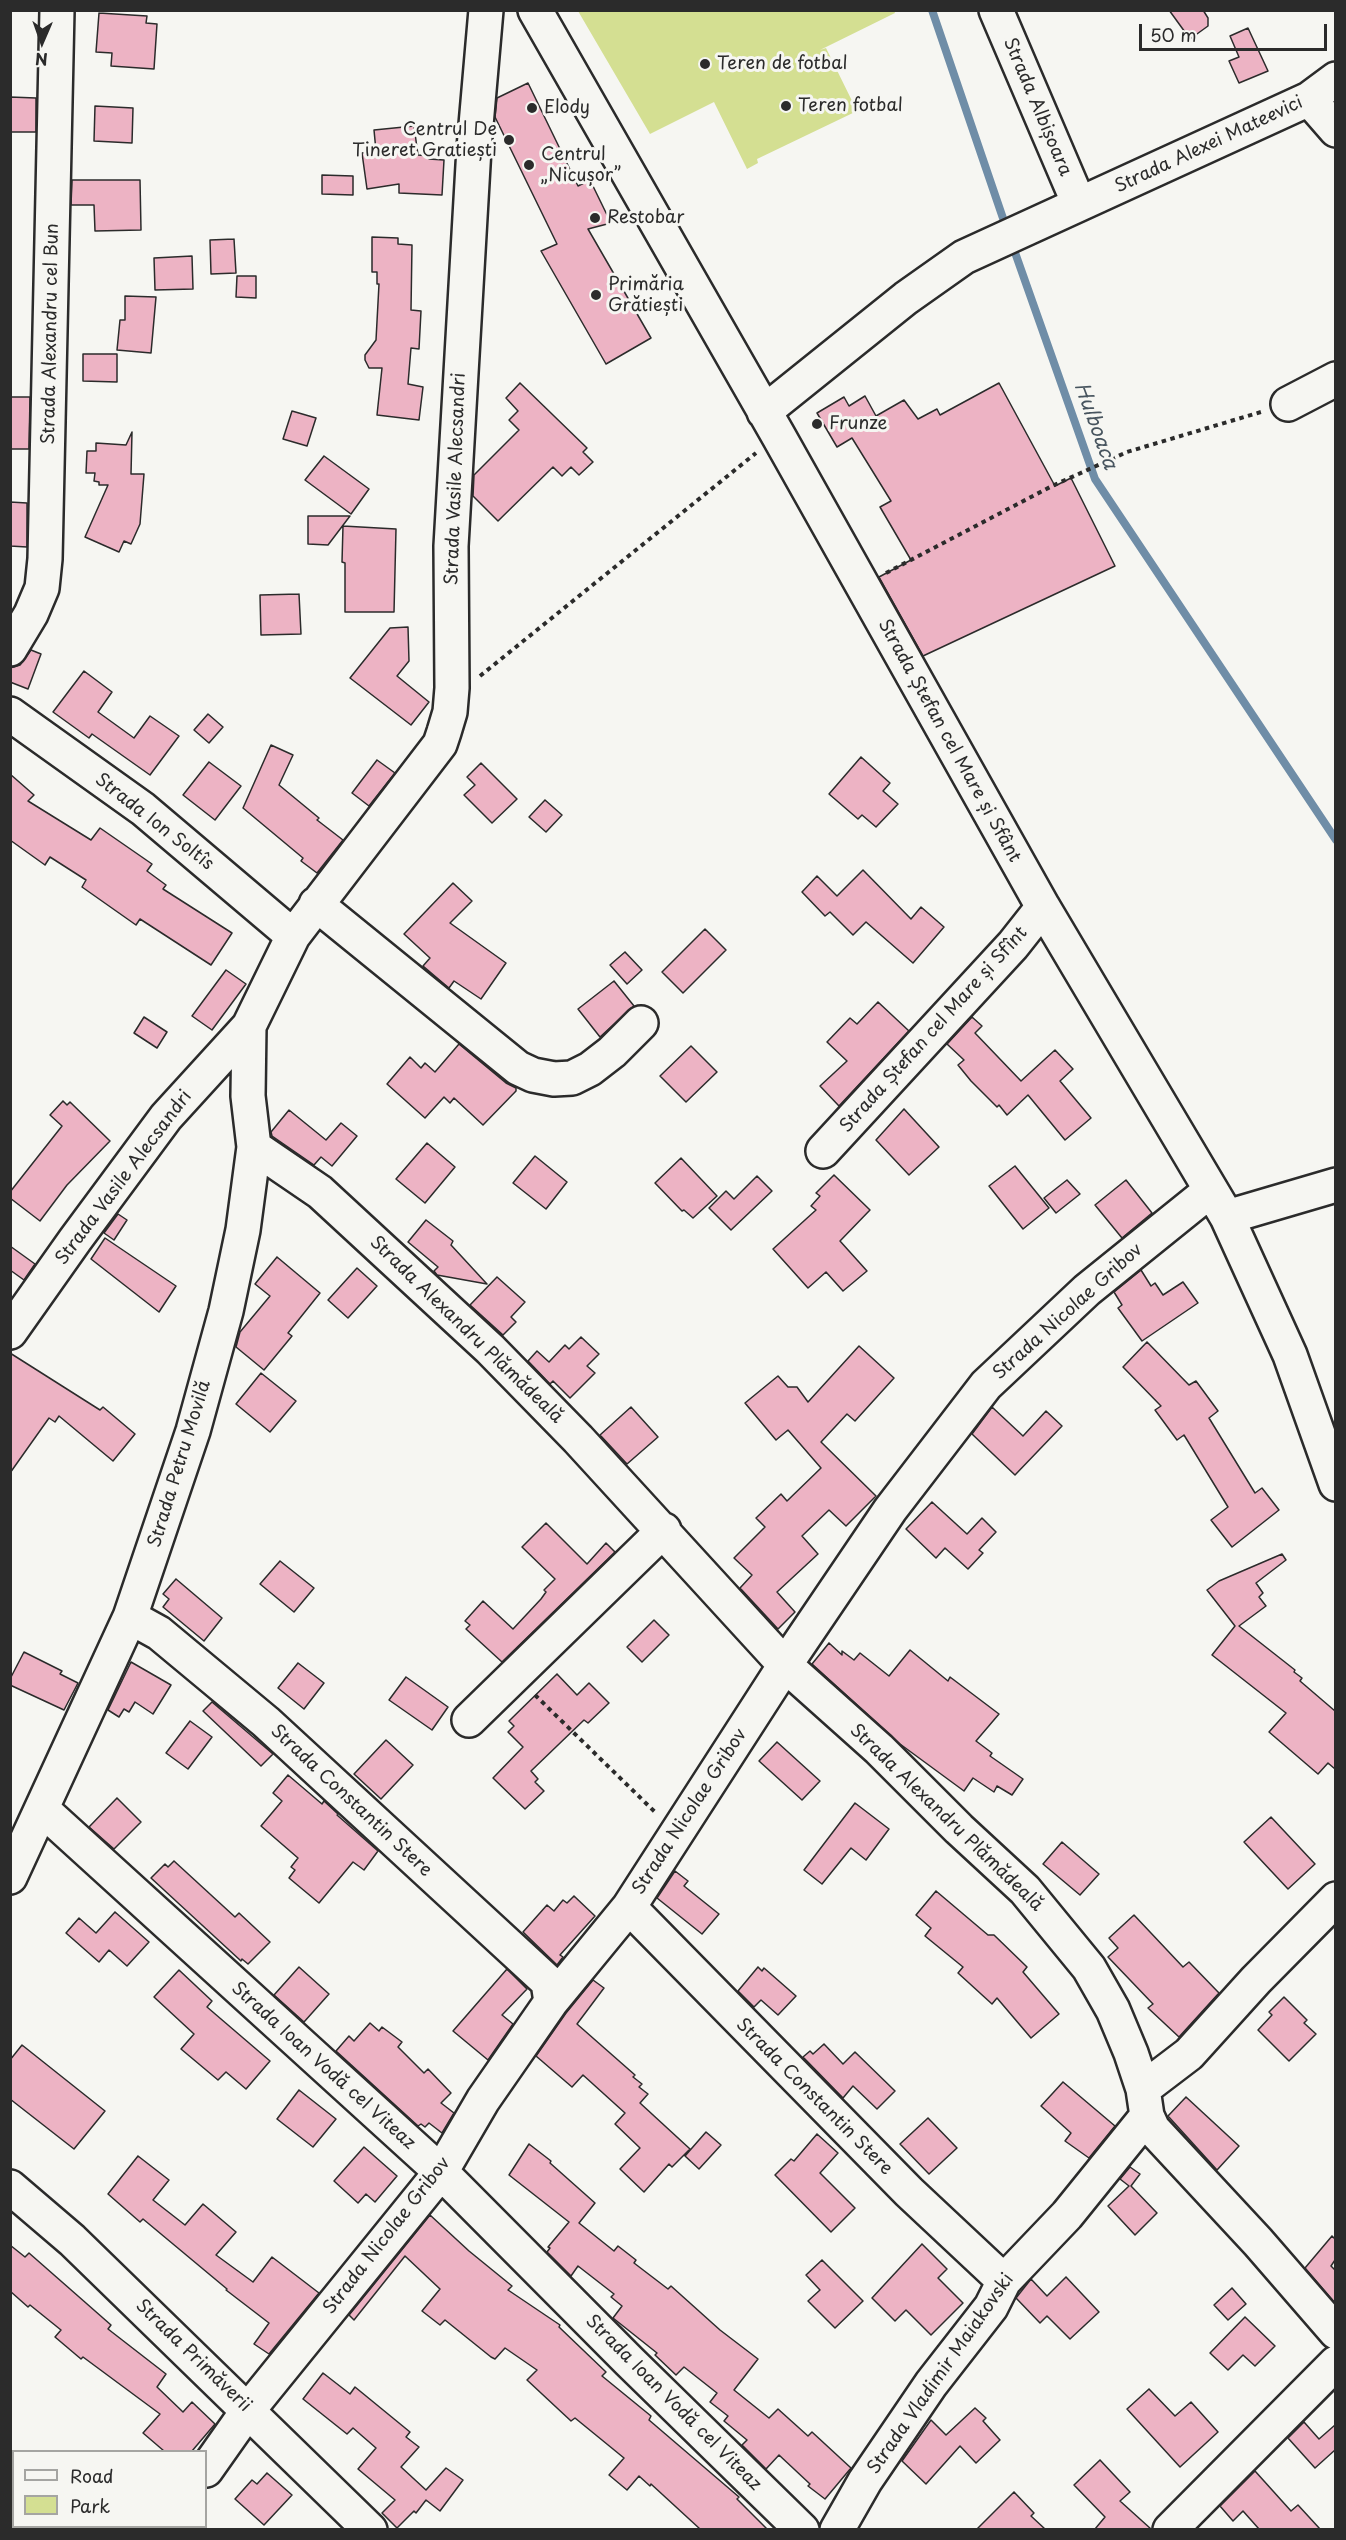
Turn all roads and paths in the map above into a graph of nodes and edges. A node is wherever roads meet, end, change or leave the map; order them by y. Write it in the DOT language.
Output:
graph roads {
  1 [pos="57,10"];
  2 [pos="486,10"];
  3 [pos="535,10"];
  4 [pos="996,10"];
  5 [pos="1335,79"];
  6 [pos="1309,99"];
  7 [pos="1335,130"];
  8 [pos="1079,204"];
  9 [pos="1335,379"];
  10 [pos="1288,404"];
  11 [pos="771,424"];
  12 [pos="861,586"];
  13 [pos="10,649"];
  14 [pos="451,699"];
  15 [pos="10,714"];
  16 [pos="316,904"];
  17 [pos="1043,907"];
  18 [pos="293,936"];
  19 [pos="641,1023"];
  20 [pos="249,1026"];
  21 [pos="254,1148"];
  22 [pos="823,1151"];
  23 [pos="1335,1185"];
  24 [pos="1211,1190"];
  25 [pos="1227,1217"];
  26 [pos="10,1332"];
  27 [pos="1335,1484"];
  28 [pos="664,1530"];
  29 [pos="130,1617"];
  30 [pos="785,1665"];
  31 [pos="514,1675"];
  32 [pos="469,1720"];
  33 [pos="42,1810"];
  34 [pos="676,1833"];
  35 [pos="10,1877"];
  36 [pos="1335,1899"];
  37 [pos="629,1907"];
  38 [pos="551,2002"];
  39 [pos="1145,2103"];
  40 [pos="441,2172"];
  41 [pos="10,2187"];
  42 [pos="1004,2281"];
  43 [pos="1335,2332"];
  44 [pos="1335,2363"];
  45 [pos="249,2409"];
  46 [pos="207,2469"];
  47 [pos="370,2529"];
  48 [pos="802,2529"];
  49 [pos="837,2529"];
  50 [pos="1170,2529"];
  1 -- 13 [label="street, Strada Alexandru cel Bun"];
  2 -- 14 [label="street, Strada Vasile Alecsandri"];
  3 -- 11 [label="street, Strada Ștefan cel Mare și Sfânt"];
  4 -- 8 [label="street, Strada Albișoara"];
  5 -- 6 [label="street, Strada Alexei Mateevici"];
  6 -- 7 [label="street"];
  6 -- 8 [label="street, Strada Alexei Mateevici"];
  8 -- 11 [label="street, Strada Alexei Mateevici"];
  9 -- 10 [label="street"];
  10 -- 12 [label="path"];
  11 -- 12 [label="street, Strada Ștefan cel Mare și Sfânt"];
  11 -- 14 [label="path"];
  12 -- 17 [label="street, Strada Ștefan cel Mare și Sfânt"];
  14 -- 16 [label="street, Strada Vasile Alecsandri"];
  15 -- 18 [label="street, Strada Ion Soltîs"];
  16 -- 18 [label="street, Strada Vasile Alecsandri"];
  16 -- 19 [label="street"];
  17 -- 22 [label="street, Strada Ștefan cel Mare și Sfînt"];
  17 -- 24 [label="street, Strada Ștefan cel Mare și Sfânt"];
  18 -- 20 [label="street, Strada Vasile Alecsandri"];
  20 -- 21 [label="street, Strada Petru Movilă"];
  20 -- 26 [label="street, Strada Vasile Alecsandri"];
  21 -- 28 [label="street, Strada Alexandru Plămădeală"];
  21 -- 29 [label="street, Strada Petru Movilă"];
  23 -- 25 [label="street"];
  24 -- 25 [label="street, Strada Ștefan cel Mare și Sfânt"];
  24 -- 30 [label="street, Strada Nicolae Gribov"];
  25 -- 27 [label="street, Strada Ștefan cel Mare și Sfânt"];
  28 -- 30 [label="street, Strada Alexandru Plămădeală"];
  28 -- 31 [label="street"];
  29 -- 33 [label="street, Strada Petru Movilă"];
  29 -- 38 [label="street, Strada Constantin Stere"];
  30 -- 34 [label="street, Strada Nicolae Gribov"];
  30 -- 39 [label="street, Strada Alexandru Plămădeală"];
  31 -- 32 [label="street"];
  31 -- 34 [label="path"];
  33 -- 35 [label="street, Strada Petru Movilă"];
  33 -- 40 [label="street, Strada Ioan Vodă cel Viteaz"];
  34 -- 37 [label="street, Strada Nicolae Gribov"];
  36 -- 39 [label="street, Strada Vladimir Maiakovski"];
  37 -- 38 [label="street, Strada Nicolae Gribov"];
  37 -- 42 [label="street, Strada Constantin Stere"];
  38 -- 40 [label="street, Strada Nicolae Gribov"];
  39 -- 42 [label="street, Strada Vladimir Maiakovski"];
  39 -- 43 [label="street, Strada Alexandru Plămădeală"];
  40 -- 45 [label="street, Strada Nicolae Gribov"];
  40 -- 48 [label="street, Strada Ioan Vodă cel Viteaz"];
  41 -- 45 [label="street, Strada Primăverii"];
  42 -- 49 [label="street, Strada Vladimir Maiakovski"];
  44 -- 50 [label="street"];
  45 -- 46 [label="street, Strada Nicolae Gribov"];
  45 -- 47 [label="street, Strada Primăverii"];
}
